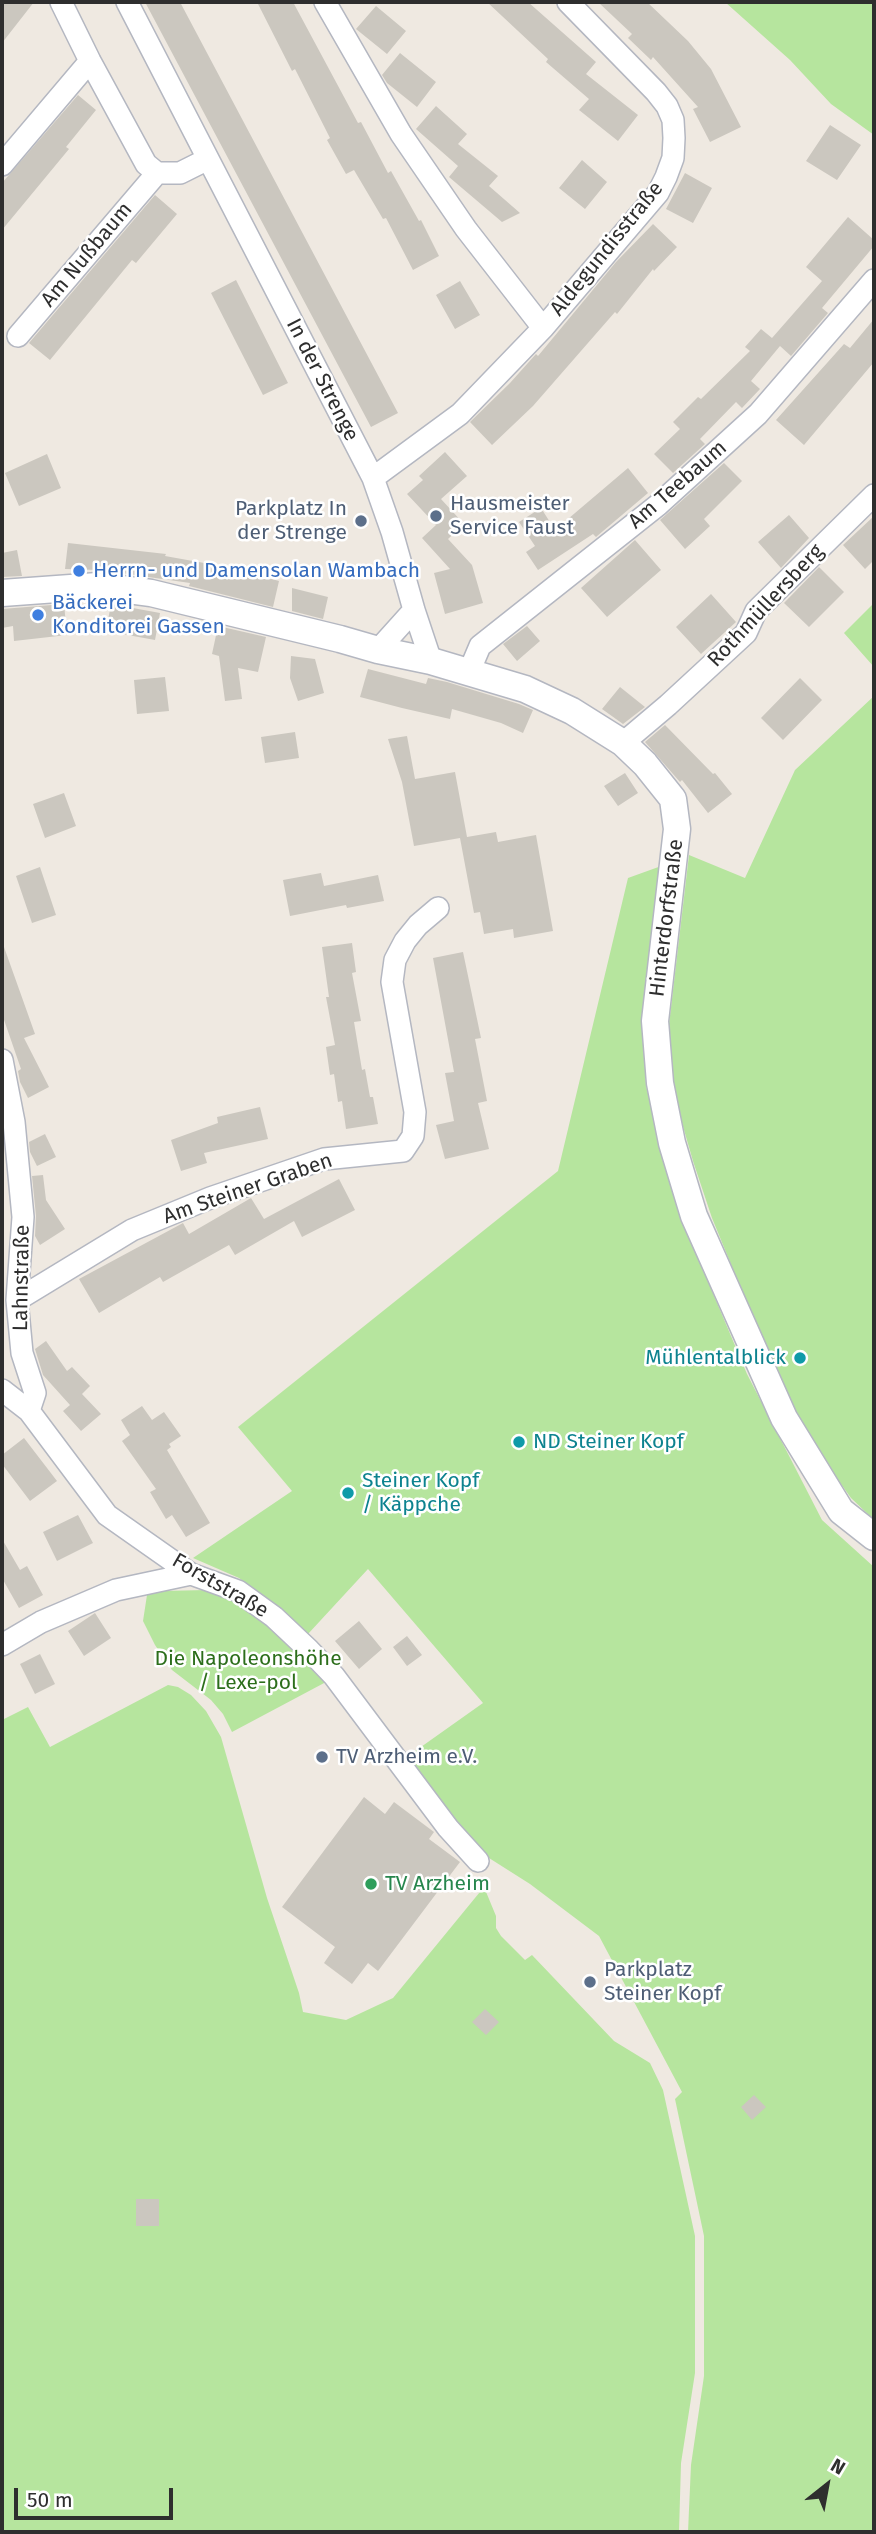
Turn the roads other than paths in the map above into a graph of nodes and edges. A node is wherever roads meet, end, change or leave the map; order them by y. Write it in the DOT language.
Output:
graph roads {
  1 [pos="61,2"];
  2 [pos="127,2"];
  3 [pos="325,2"];
  4 [pos="568,2"];
  5 [pos="90,61"];
  6 [pos="208,159"];
  7 [pos="2,165"];
  8 [pos="157,173"];
  9 [pos="874,281"];
  10 [pos="543,328"];
  11 [pos="18,336"];
  12 [pos="373,478"];
  13 [pos="874,495"];
  14 [pos="2,593"];
  15 [pos="414,610"];
  16 [pos="378,650"];
  17 [pos="431,661"];
  18 [pos="470,672"];
  19 [pos="623,743"];
  20 [pos="438,908"];
  21 [pos="2,1060"];
  22 [pos="17,1300"];
  23 [pos="2,1390"];
  24 [pos="29,1410"];
  25 [pos="874,1537"];
  26 [pos="191,1574"];
  27 [pos="2,1645"];
  28 [pos="478,1861"];
  1 -- 5 [label="street"];
  2 -- 6 [label="street, In der Strenge"];
  3 -- 10 [label="street, Aldegundisstraße"];
  4 -- 10 [label="street, Aldegundisstraße"];
  5 -- 7 [label="street"];
  5 -- 8 [label="street"];
  6 -- 8 [label="street"];
  6 -- 12 [label="street, In der Strenge"];
  8 -- 11 [label="street, Am Nußbaum"];
  9 -- 18 [label="street, Am Teebaum"];
  10 -- 12 [label="street, Aldegundisstraße"];
  12 -- 15 [label="street, In der Strenge"];
  13 -- 19 [label="street, Rothmüllersberg"];
  14 -- 16 [label="street, Hinterdorfstraße"];
  15 -- 16 [label="street"];
  15 -- 17 [label="street, In der Strenge"];
  16 -- 17 [label="street, Hinterdorfstraße"];
  17 -- 18 [label="street, Hinterdorfstraße"];
  18 -- 19 [label="street, Hinterdorfstraße"];
  19 -- 25 [label="street, Hinterdorfstraße"];
  20 -- 22 [label="street, Am Steiner Graben"];
  21 -- 22 [label="street, Lahnstraße"];
  22 -- 24 [label="street, Lahnstraße"];
  23 -- 24 [label="street, Forststraße"];
  24 -- 26 [label="street, Forststraße"];
  26 -- 27 [label="street"];
  26 -- 28 [label="street, Forststraße"];
}
